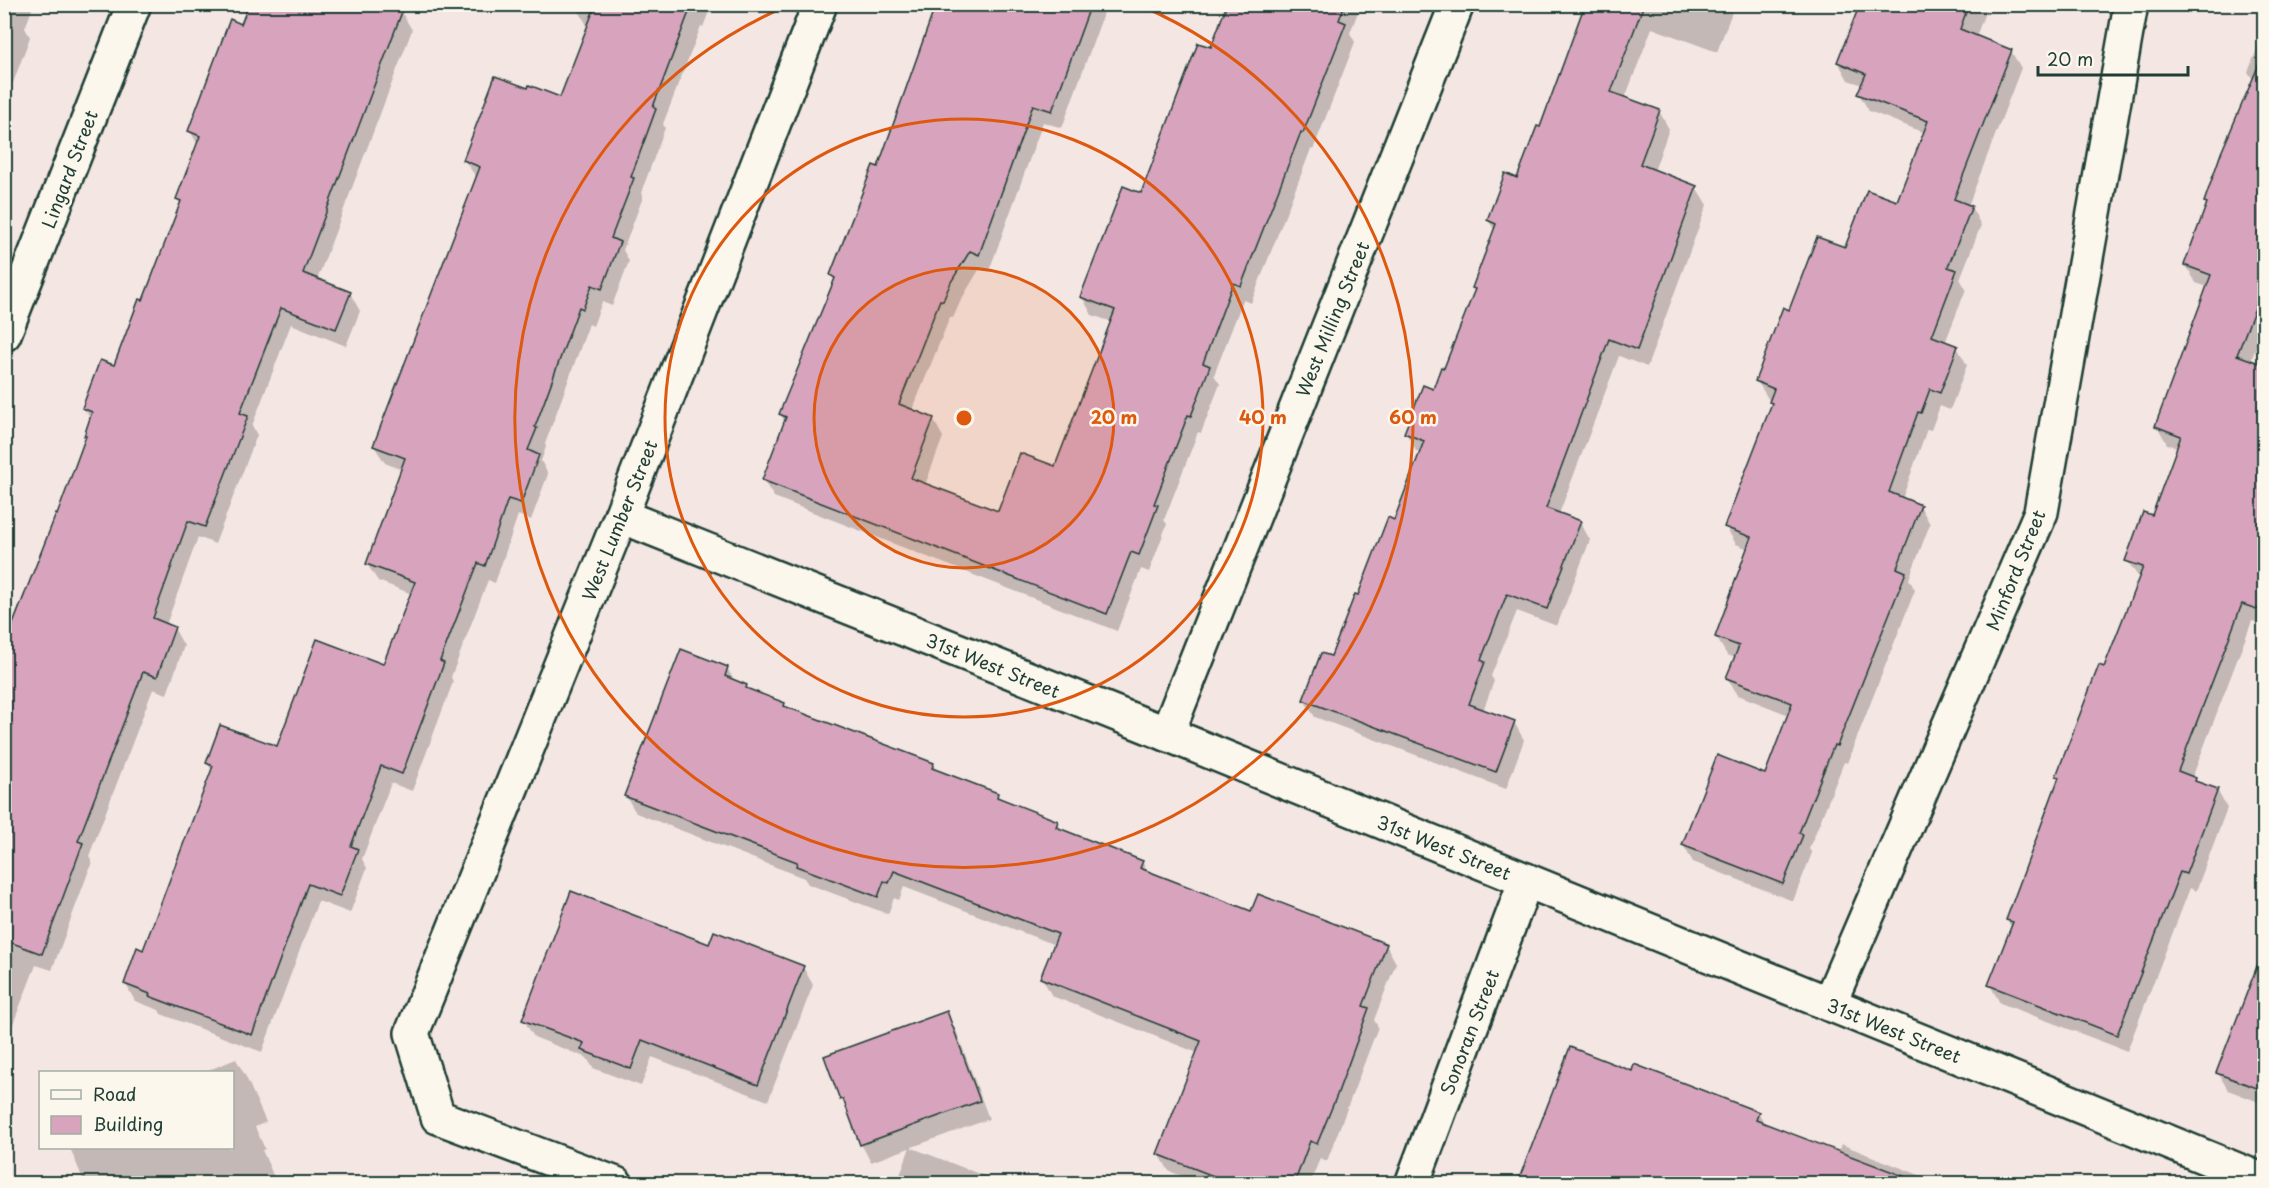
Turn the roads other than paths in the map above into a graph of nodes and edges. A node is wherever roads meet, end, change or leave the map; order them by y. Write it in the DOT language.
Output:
graph roads {
  1 [pos="134,4"];
  2 [pos="820,4"];
  3 [pos="1457,4"];
  4 [pos="2131,4"];
  5 [pos="4,334"];
  6 [pos="621,516"];
  7 [pos="1167,734"];
  8 [pos="1526,880"];
  9 [pos="1829,1004"];
  10 [pos="2265,1181"];
  11 [pos="616,1184"];
  12 [pos="1412,1184"];
  1 -- 5 [label="street, Lingard Street"];
  2 -- 6 [label="street, West Lumber Street"];
  3 -- 7 [label="street, West Milling Street"];
  4 -- 9 [label="street, Minford Street"];
  6 -- 7 [label="street, 31st West Street"];
  6 -- 11 [label="street, West Lumber Street"];
  7 -- 8 [label="street, 31st West Street"];
  8 -- 9 [label="street, 31st West Street"];
  8 -- 12 [label="street, Sonoran Street"];
  9 -- 10 [label="street, 31st West Street"];
}
